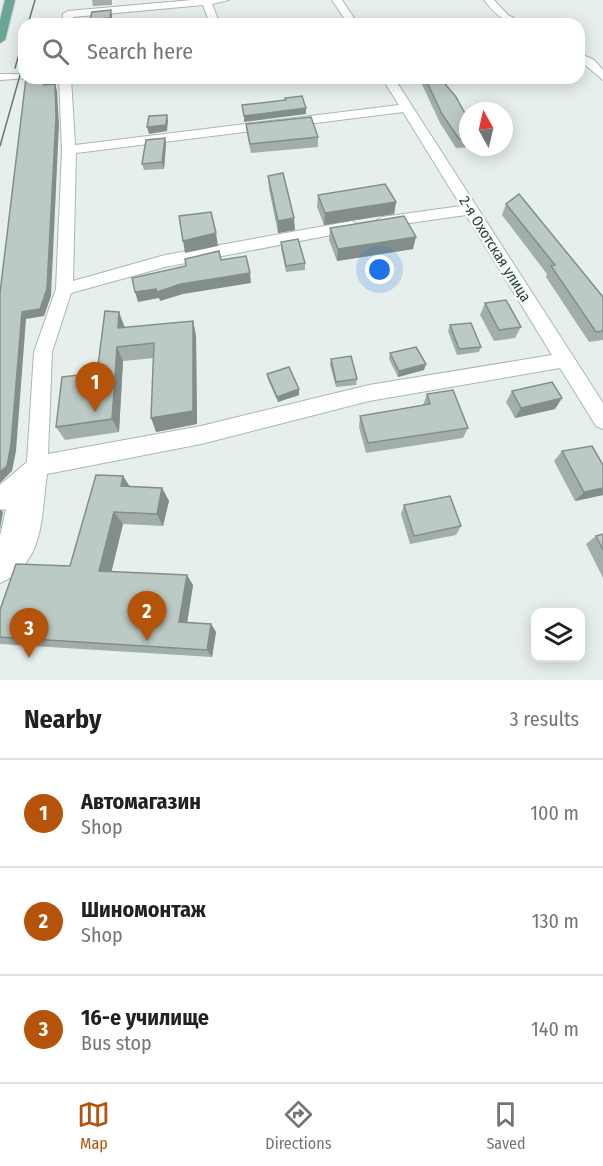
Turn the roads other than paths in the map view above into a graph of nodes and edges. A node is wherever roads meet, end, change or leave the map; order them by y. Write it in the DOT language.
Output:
graph roads {
  1 [pos="10,0"];
  2 [pos="68,0"];
  3 [pos="224,0"];
  4 [pos="337,0"];
  5 [pos="489,0"];
  6 [pos="207,1"];
  7 [pos="68,18"];
  8 [pos="76,18"];
  9 [pos="213,18"];
  10 [pos="349,18"];
  11 [pos="507,18"];
  12 [pos="0,40"];
  13 [pos="585,59"];
  14 [pos="0,77"];
  15 [pos="18,77"];
  16 [pos="603,77"];
  17 [pos="65,84"];
  18 [pos="392,84"];
  19 [pos="407,108"];
  20 [pos="69,150"];
  21 [pos="470,210"];
  22 [pos="63,288"];
  23 [pos="565,360"];
  24 [pos="603,420"];
  25 [pos="17,489"];
  26 [pos="0,552"];
  27 [pos="0,571"];
  1 -- 12 [label="main road"];
  2 -- 7 [label="street"];
  3 -- 6 [label="street"];
  4 -- 10 [label="street"];
  5 -- 11 [label="street"];
  6 -- 8 [label="street"];
  6 -- 9 [label="street"];
  13 -- 16 [label="street"];
  14 -- 15 [label="street"];
  17 -- 20 [label="street"];
  18 -- 19 [label="street, 2-я Охотская улица"];
  19 -- 20 [label="street"];
  19 -- 21 [label="street, 2-я Охотская улица"];
  20 -- 22 [label="street"];
  21 -- 22 [label="street"];
  21 -- 23 [label="street, 2-я Охотская улица"];
  22 -- 25 [label="street"];
  23 -- 24 [label="street, 2-я Охотская улица"];
  23 -- 25 [label="street"];
  25 -- 26 [label="street"];
  25 -- 27 [label="street"];
}
